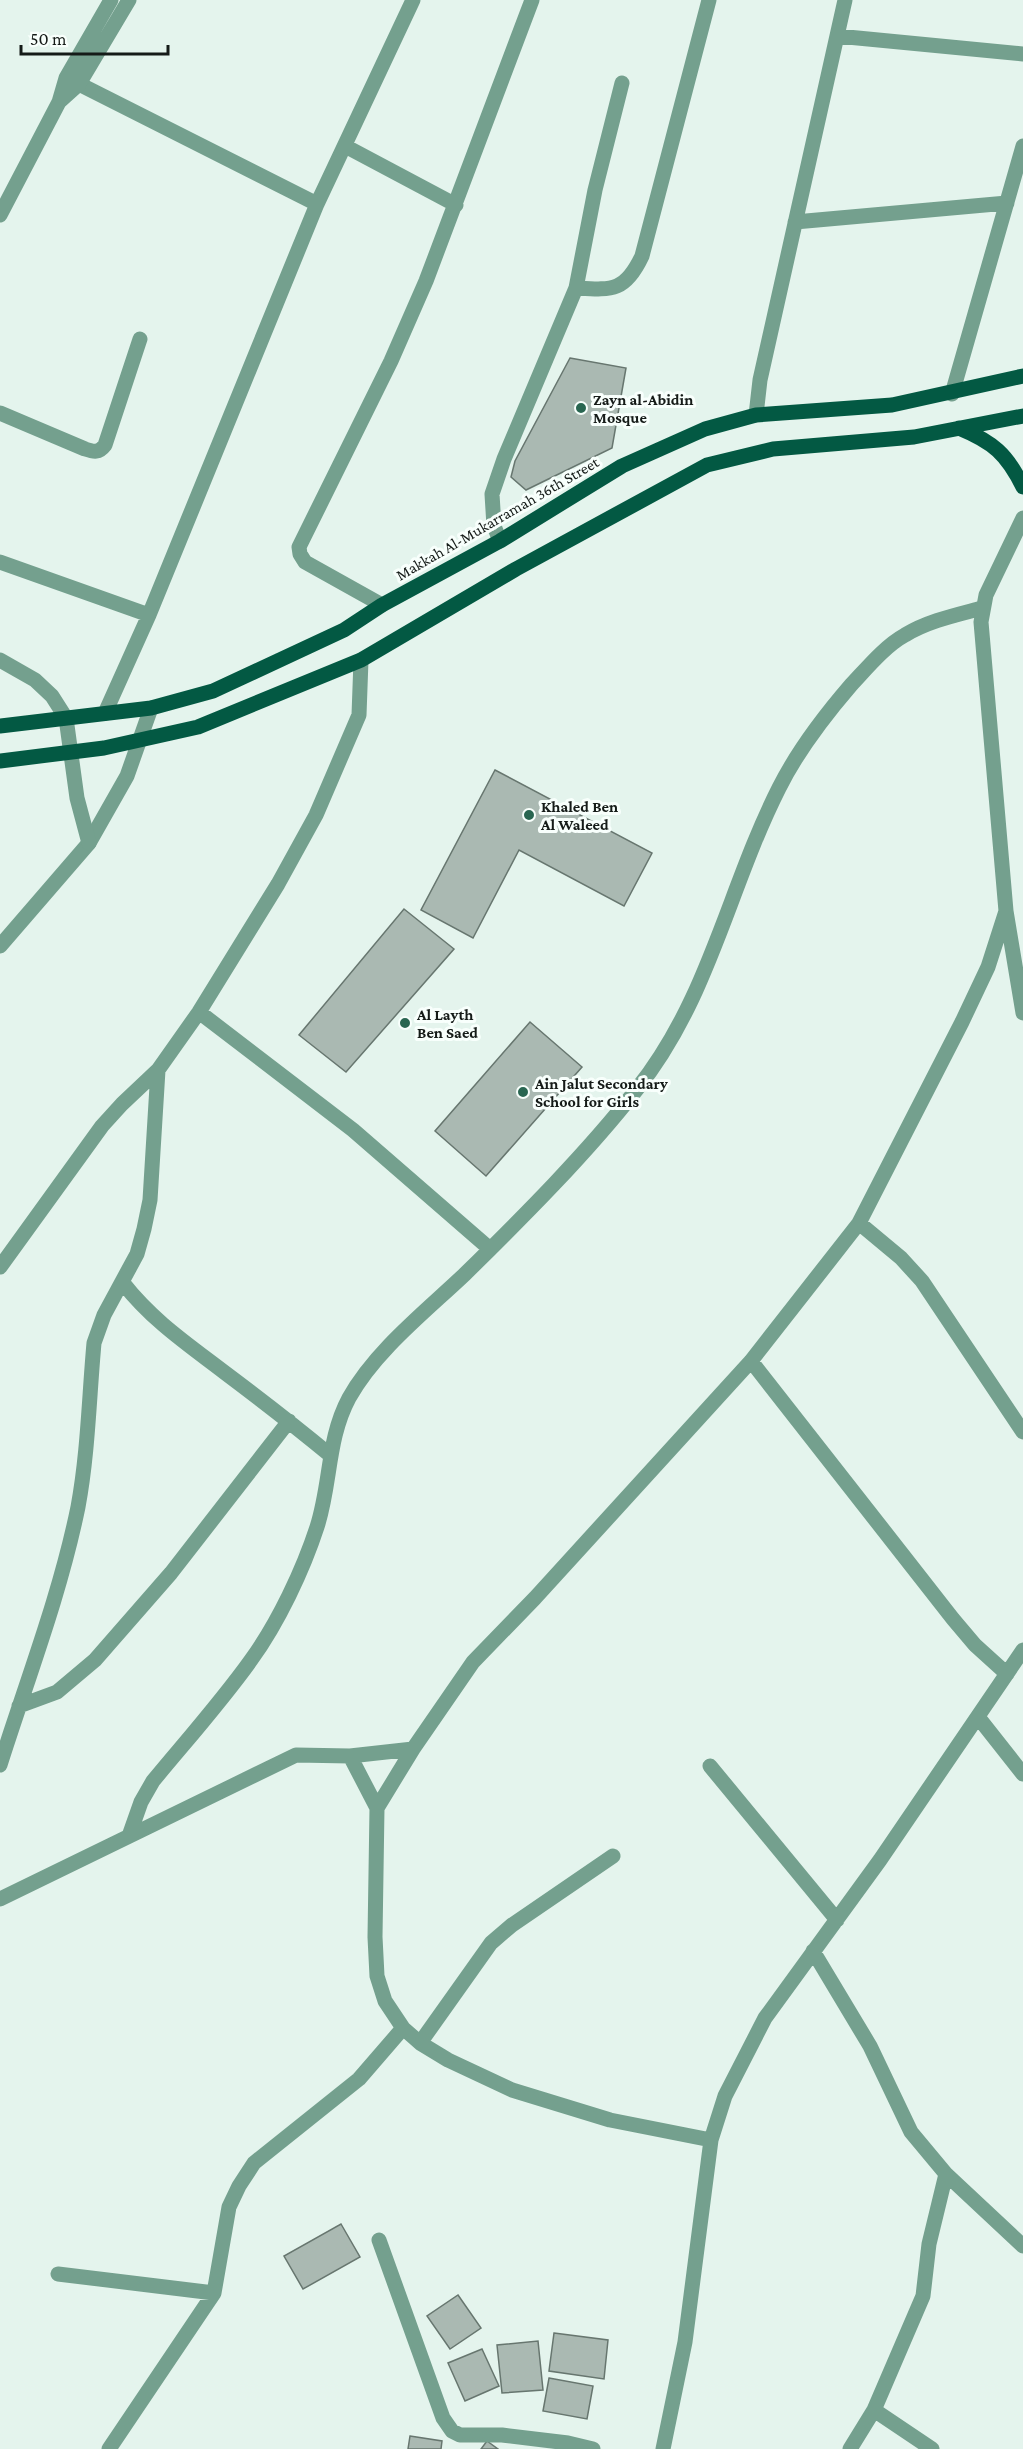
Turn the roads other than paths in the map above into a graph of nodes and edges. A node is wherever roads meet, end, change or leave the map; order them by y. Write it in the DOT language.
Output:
graph roads {
  1 [pos="111,0"];
  2 [pos="129,0"];
  3 [pos="413,0"];
  4 [pos="532,0"];
  5 [pos="709,0"];
  6 [pos="845,0"];
  7 [pos="837,36"];
  8 [pos="1023,54"];
  9 [pos="622,83"];
  10 [pos="79,84"];
  11 [pos="60,102"];
  12 [pos="345,146"];
  13 [pos="1023,146"];
  14 [pos="1007,203"];
  15 [pos="317,204"];
  16 [pos="456,205"];
  17 [pos="0,215"];
  18 [pos="795,222"];
  19 [pos="576,288"];
  20 [pos="140,339"];
  21 [pos="1023,376"];
  22 [pos="952,394"];
  23 [pos="0,413"];
  24 [pos="756,415"];
  25 [pos="1023,416"];
  26 [pos="959,428"];
  27 [pos="1023,487"];
  28 [pos="1023,518"];
  29 [pos="500,541"];
  30 [pos="0,562"];
  31 [pos="382,605"];
  32 [pos="982,608"];
  33 [pos="149,615"];
  34 [pos="0,660"];
  35 [pos="361,660"];
  36 [pos="151,708"];
  37 [pos="105,713"];
  38 [pos="66,718"];
  39 [pos="0,726"];
  40 [pos="142,740"];
  41 [pos="71,753"];
  42 [pos="0,761"];
  43 [pos="89,843"];
  44 [pos="1006,912"];
  45 [pos="0,946"];
  46 [pos="199,1012"];
  47 [pos="1023,1013"];
  48 [pos="158,1070"];
  49 [pos="859,1223"];
  50 [pos="5,1248"];
  51 [pos="490,1249"];
  52 [pos="0,1267"];
  53 [pos="123,1283"];
  54 [pos="751,1361"];
  55 [pos="290,1421"];
  56 [pos="1023,1432"];
  57 [pos="330,1455"];
  58 [pos="1023,1650"];
  59 [pos="1007,1674"];
  60 [pos="19,1706"];
  61 [pos="978,1718"];
  62 [pos="413,1749"];
  63 [pos="350,1756"];
  64 [pos="0,1765"];
  65 [pos="710,1766"];
  66 [pos="1023,1774"];
  67 [pos="376,1808"];
  68 [pos="129,1836"];
  69 [pos="613,1856"];
  70 [pos="0,1899"];
  71 [pos="837,1920"];
  72 [pos="813,1951"];
  73 [pos="403,2028"];
  74 [pos="420,2043"];
  75 [pos="711,2140"];
  76 [pos="945,2174"];
  77 [pos="379,2240"];
  78 [pos="1023,2246"];
  79 [pos="58,2274"];
  80 [pos="214,2293"];
  81 [pos="874,2409"];
  82 [pos="109,2449"];
  83 [pos="592,2449"];
  84 [pos="663,2449"];
  85 [pos="850,2449"];
  86 [pos="932,2449"];
  1 -- 11 [label="street"];
  2 -- 10 [label="street"];
  3 -- 12 [label="street"];
  4 -- 16 [label="street"];
  5 -- 19 [label="street"];
  6 -- 7 [label="street"];
  7 -- 8 [label="street"];
  7 -- 18 [label="street"];
  9 -- 19 [label="street"];
  10 -- 11 [label="street"];
  10 -- 15 [label="street"];
  11 -- 17 [label="street"];
  12 -- 15 [label="street"];
  12 -- 16 [label="street"];
  13 -- 14 [label="street"];
  14 -- 18 [label="street"];
  14 -- 22 [label="street"];
  15 -- 33 [label="street"];
  16 -- 31 [label="street"];
  18 -- 24 [label="street"];
  19 -- 29 [label="street"];
  20 -- 23 [label="street"];
  21 -- 22 [label="main road, Makkah Al-Mukarramah 36th Street"];
  22 -- 24 [label="main road, Makkah Al-Mukarramah 36th Street"];
  24 -- 29 [label="main road, Makkah Al-Mukarramah 36th Street"];
  25 -- 26 [label="main road"];
  26 -- 27 [label="main road"];
  26 -- 35 [label="main road"];
  28 -- 32 [label="street"];
  29 -- 31 [label="main road, Makkah Al-Mukarramah 36th Street"];
  30 -- 33 [label="street"];
  31 -- 36 [label="main road, Makkah Al-Mukarramah 36th Street"];
  32 -- 44 [label="street"];
  32 -- 51 [label="street"];
  33 -- 37 [label="street"];
  34 -- 38 [label="street"];
  35 -- 40 [label="main road"];
  35 -- 46 [label="street"];
  36 -- 37 [label="main road, Makkah Al-Mukarramah 36th Street"];
  36 -- 40 [label="street"];
  37 -- 38 [label="main road, Makkah Al-Mukarramah 36th Street"];
  38 -- 39 [label="main road, Makkah Al-Mukarramah 36th Street"];
  38 -- 41 [label="street"];
  40 -- 41 [label="main road"];
  40 -- 43 [label="street"];
  41 -- 42 [label="main road"];
  41 -- 43 [label="street"];
  43 -- 45 [label="street"];
  44 -- 47 [label="street"];
  44 -- 49 [label="street"];
  46 -- 48 [label="street"];
  46 -- 51 [label="street"];
  48 -- 50 [label="street"];
  48 -- 53 [label="street"];
  49 -- 54 [label="street"];
  49 -- 56 [label="street"];
  50 -- 52 [label="street"];
  51 -- 57 [label="street"];
  53 -- 55 [label="street"];
  53 -- 60 [label="street"];
  54 -- 59 [label="street"];
  54 -- 62 [label="street"];
  55 -- 57 [label="street"];
  55 -- 60 [label="street"];
  57 -- 68 [label="street"];
  58 -- 59 [label="street"];
  59 -- 61 [label="street"];
  60 -- 64 [label="street"];
  61 -- 66 [label="street"];
  61 -- 71 [label="street"];
  62 -- 63 [label="street"];
  62 -- 67 [label="street"];
  63 -- 67 [label="street"];
  63 -- 68 [label="street"];
  65 -- 71 [label="street"];
  67 -- 73 [label="street"];
  68 -- 70 [label="street"];
  69 -- 74 [label="street"];
  71 -- 72 [label="street"];
  72 -- 75 [label="street"];
  72 -- 76 [label="street"];
  73 -- 74 [label="street"];
  73 -- 80 [label="street"];
  74 -- 75 [label="street"];
  75 -- 84 [label="street"];
  76 -- 78 [label="street"];
  76 -- 81 [label="street"];
  77 -- 83 [label="street"];
  79 -- 80 [label="street"];
  80 -- 82 [label="street"];
  81 -- 85 [label="street"];
  81 -- 86 [label="street"];
}
